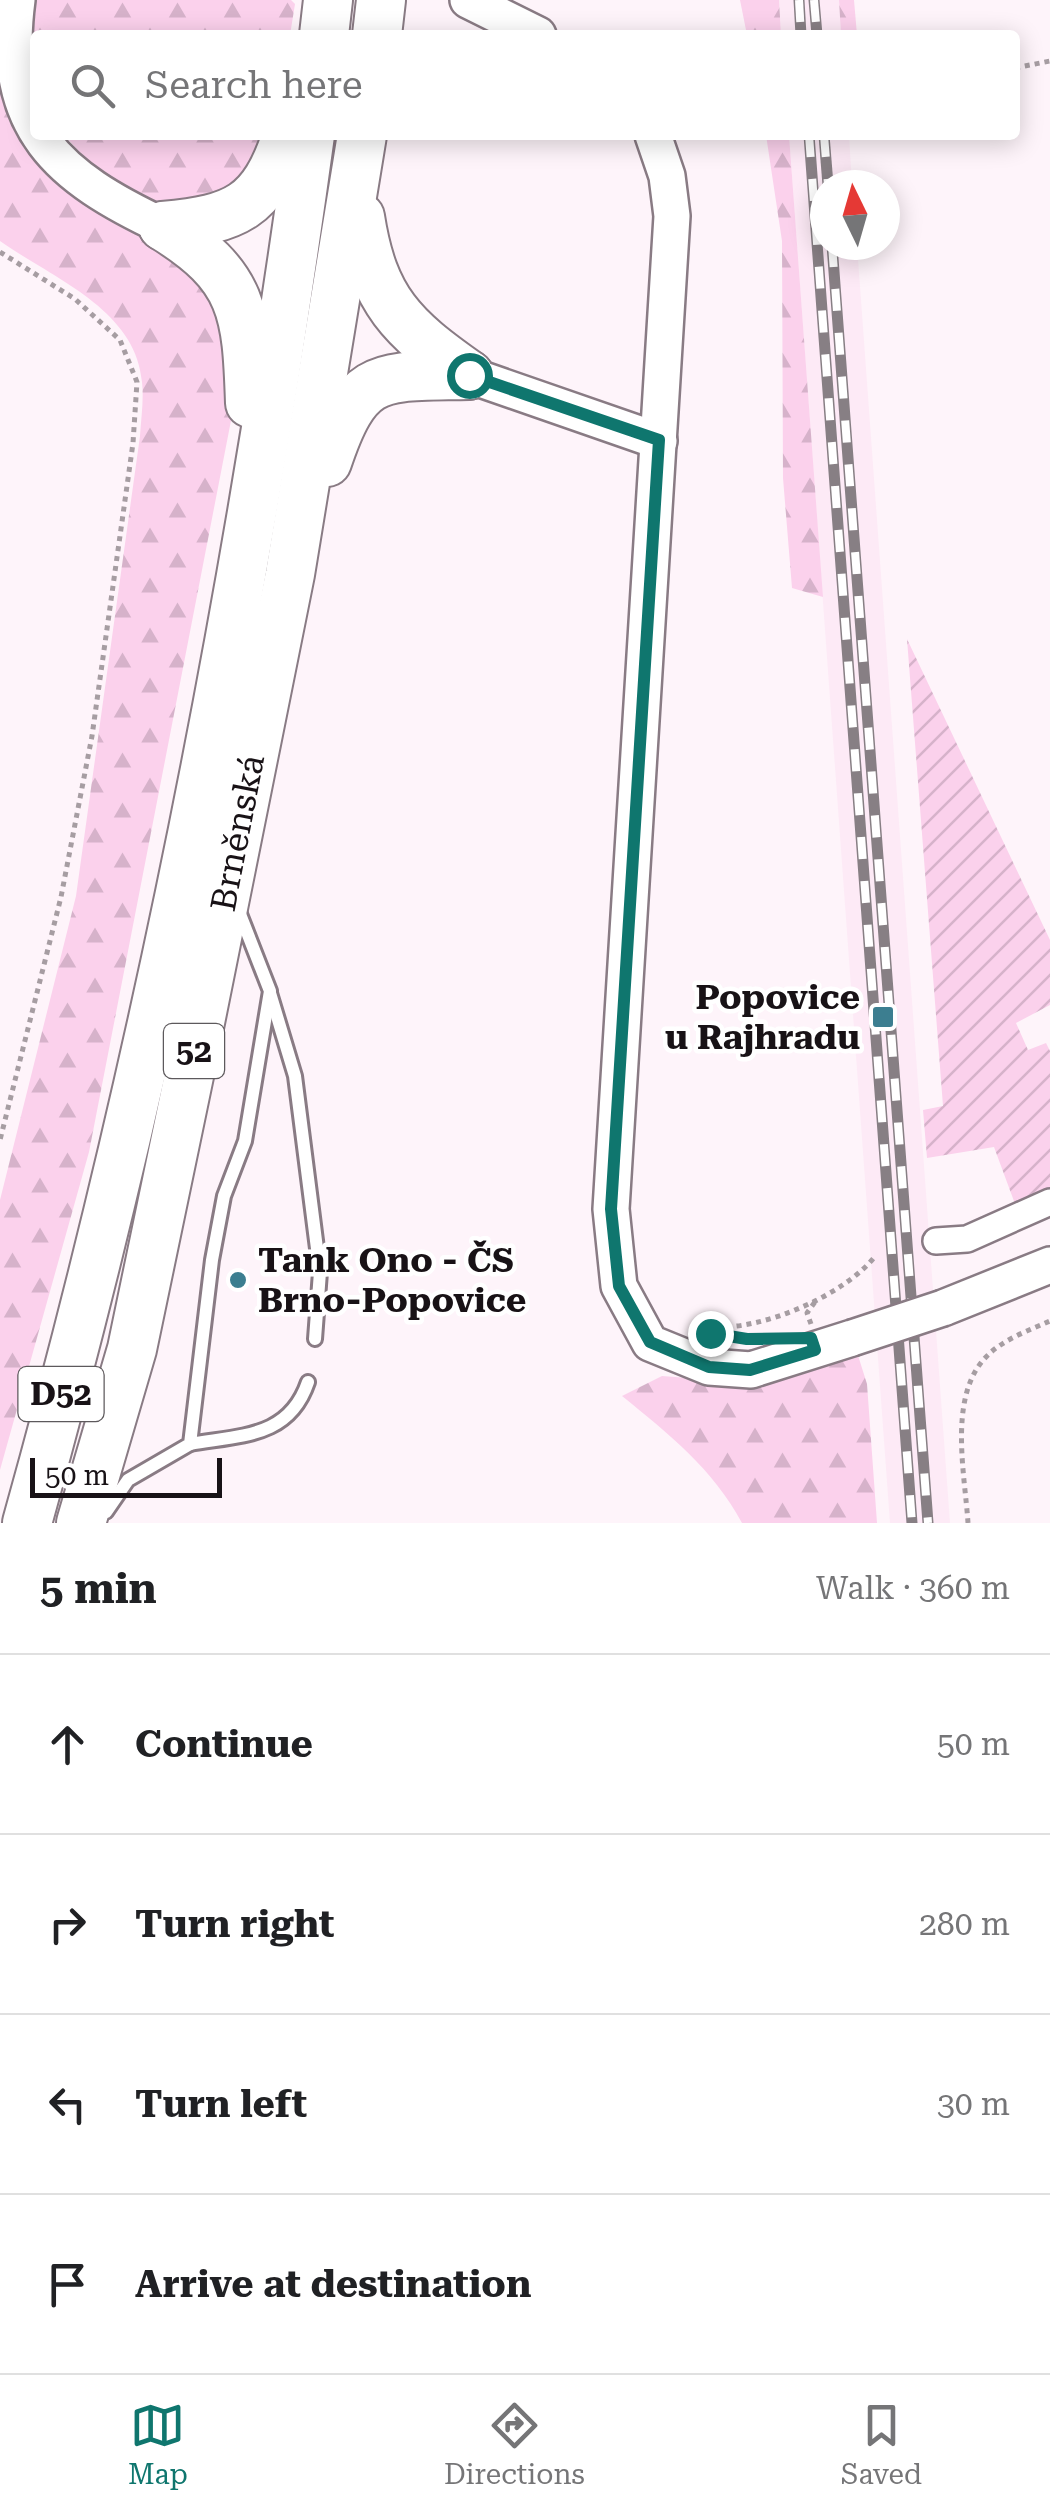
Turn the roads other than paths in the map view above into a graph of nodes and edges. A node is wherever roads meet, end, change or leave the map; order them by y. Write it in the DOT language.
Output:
graph roads {
  1 [pos="17,0"];
  2 [pos="381,0"];
  3 [pos="468,0"];
  4 [pos="378,30"];
  5 [pos="528,30"];
  6 [pos="30,131"];
  7 [pos="35,140"];
  8 [pos="285,140"];
  9 [pos="309,140"];
  10 [pos="361,140"];
  11 [pos="654,140"];
  12 [pos="354,184"];
  13 [pos="163,226"];
  14 [pos="469,375"];
  15 [pos="659,440"];
  16 [pos="253,518"];
  17 [pos="290,574"];
  18 [pos="228,884"];
  19 [pos="270,991"];
  20 [pos="1050,1202"];
  21 [pos="936,1241"];
  22 [pos="94,1264"];
  23 [pos="1050,1265"];
  24 [pos="315,1340"];
  25 [pos="308,1382"];
  26 [pos="190,1444"];
  27 [pos="0,1506"];
  28 [pos="27,1523"];
  29 [pos="81,1523"];
  30 [pos="100,1523"];
  1 -- 6 [label="street"];
  2 -- 4 [label="highway"];
  3 -- 5 [label="street"];
  7 -- 13 [label="street"];
  8 -- 13 [label="highway"];
  9 -- 16 [label="highway, Brněnská / 52"];
  10 -- 12 [label="highway, Brněnská / 52"];
  11 -- 15 [label="street"];
  12 -- 14 [label="highway"];
  12 -- 17 [label="highway, Brněnská / 52"];
  13 -- 16 [label="highway"];
  14 -- 15 [label="street"];
  14 -- 17 [label="highway"];
  15 -- 23 [label="street, bridge"];
  16 -- 22 [label="highway, Brněnská / 52"];
  17 -- 18 [label="highway, Brněnská / 52"];
  18 -- 19 [label="lane"];
  18 -- 29 [label="highway, Brněnská / 52"];
  19 -- 24 [label="lane"];
  19 -- 26 [label="lane"];
  20 -- 21 [label="street"];
  22 -- 27 [label="highway"];
  22 -- 28 [label="highway, D52"];
  25 -- 26 [label="lane"];
  26 -- 30 [label="lane"];
}
